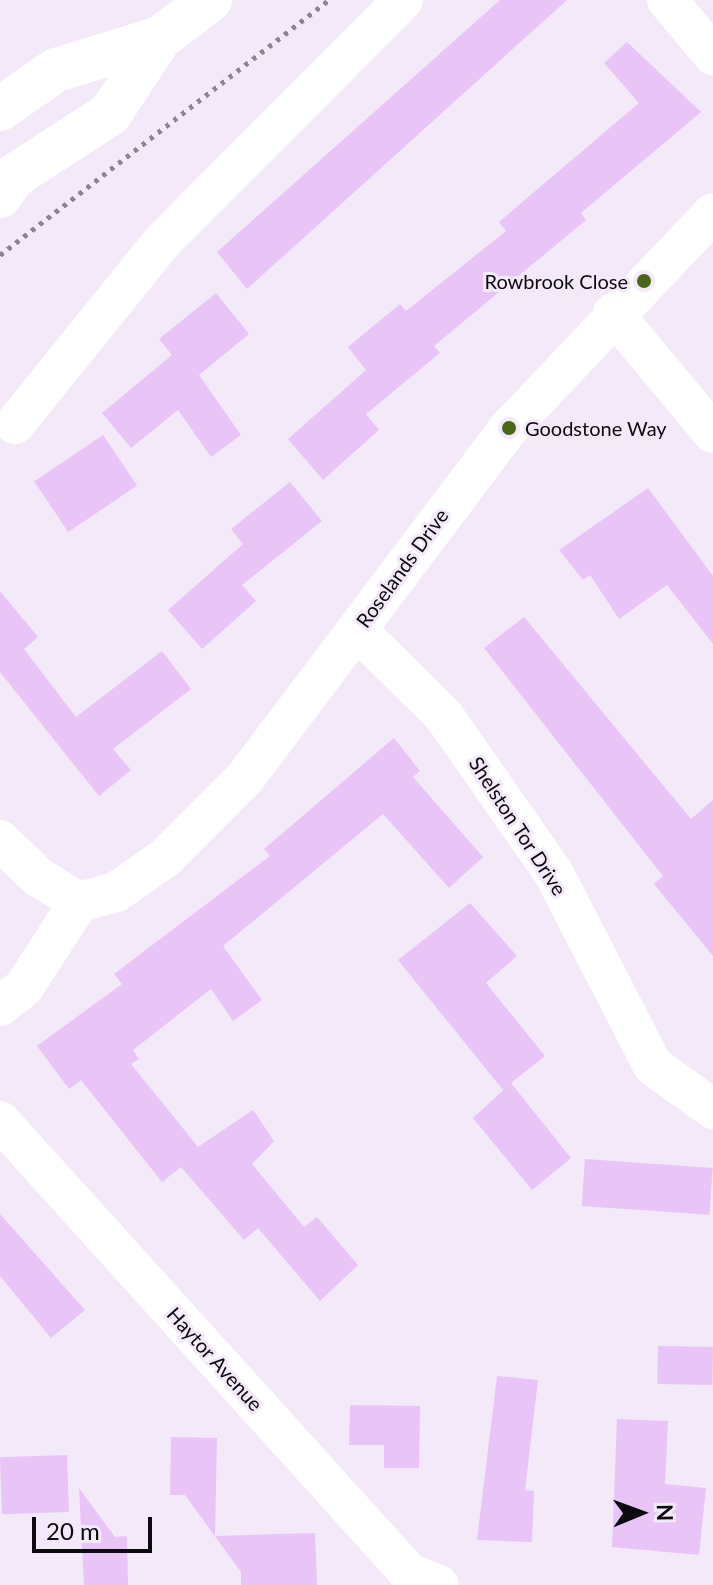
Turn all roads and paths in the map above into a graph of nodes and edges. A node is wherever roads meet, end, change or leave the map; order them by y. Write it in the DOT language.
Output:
graph roads {
  1 [pos="210,0"];
  2 [pos="329,0"];
  3 [pos="403,0"];
  4 [pos="667,0"];
  5 [pos="160,38"];
  6 [pos="713,55"];
  7 [pos="0,109"];
  8 [pos="5,183"];
  9 [pos="713,213"];
  10 [pos="0,255"];
  11 [pos="613,313"];
  12 [pos="15,424"];
  13 [pos="713,433"];
  14 [pos="357,630"];
  15 [pos="0,840"];
  16 [pos="79,902"];
  17 [pos="0,1006"];
  18 [pos="713,1109"];
  19 [pos="0,1121"];
  20 [pos="417,1581"];
  1 -- 5 [label="main road"];
  2 -- 10 [label="path"];
  3 -- 12 [label="street"];
  4 -- 6 [label="street"];
  5 -- 7 [label="main road"];
  5 -- 8 [label="main road"];
  9 -- 11 [label="street, Roselands Drive"];
  11 -- 13 [label="street"];
  11 -- 14 [label="street, Roselands Drive"];
  14 -- 16 [label="street, Roselands Drive"];
  14 -- 18 [label="street, Shelston Tor Drive"];
  15 -- 16 [label="street"];
  16 -- 17 [label="street"];
  19 -- 20 [label="street, Haytor Avenue"];
}
